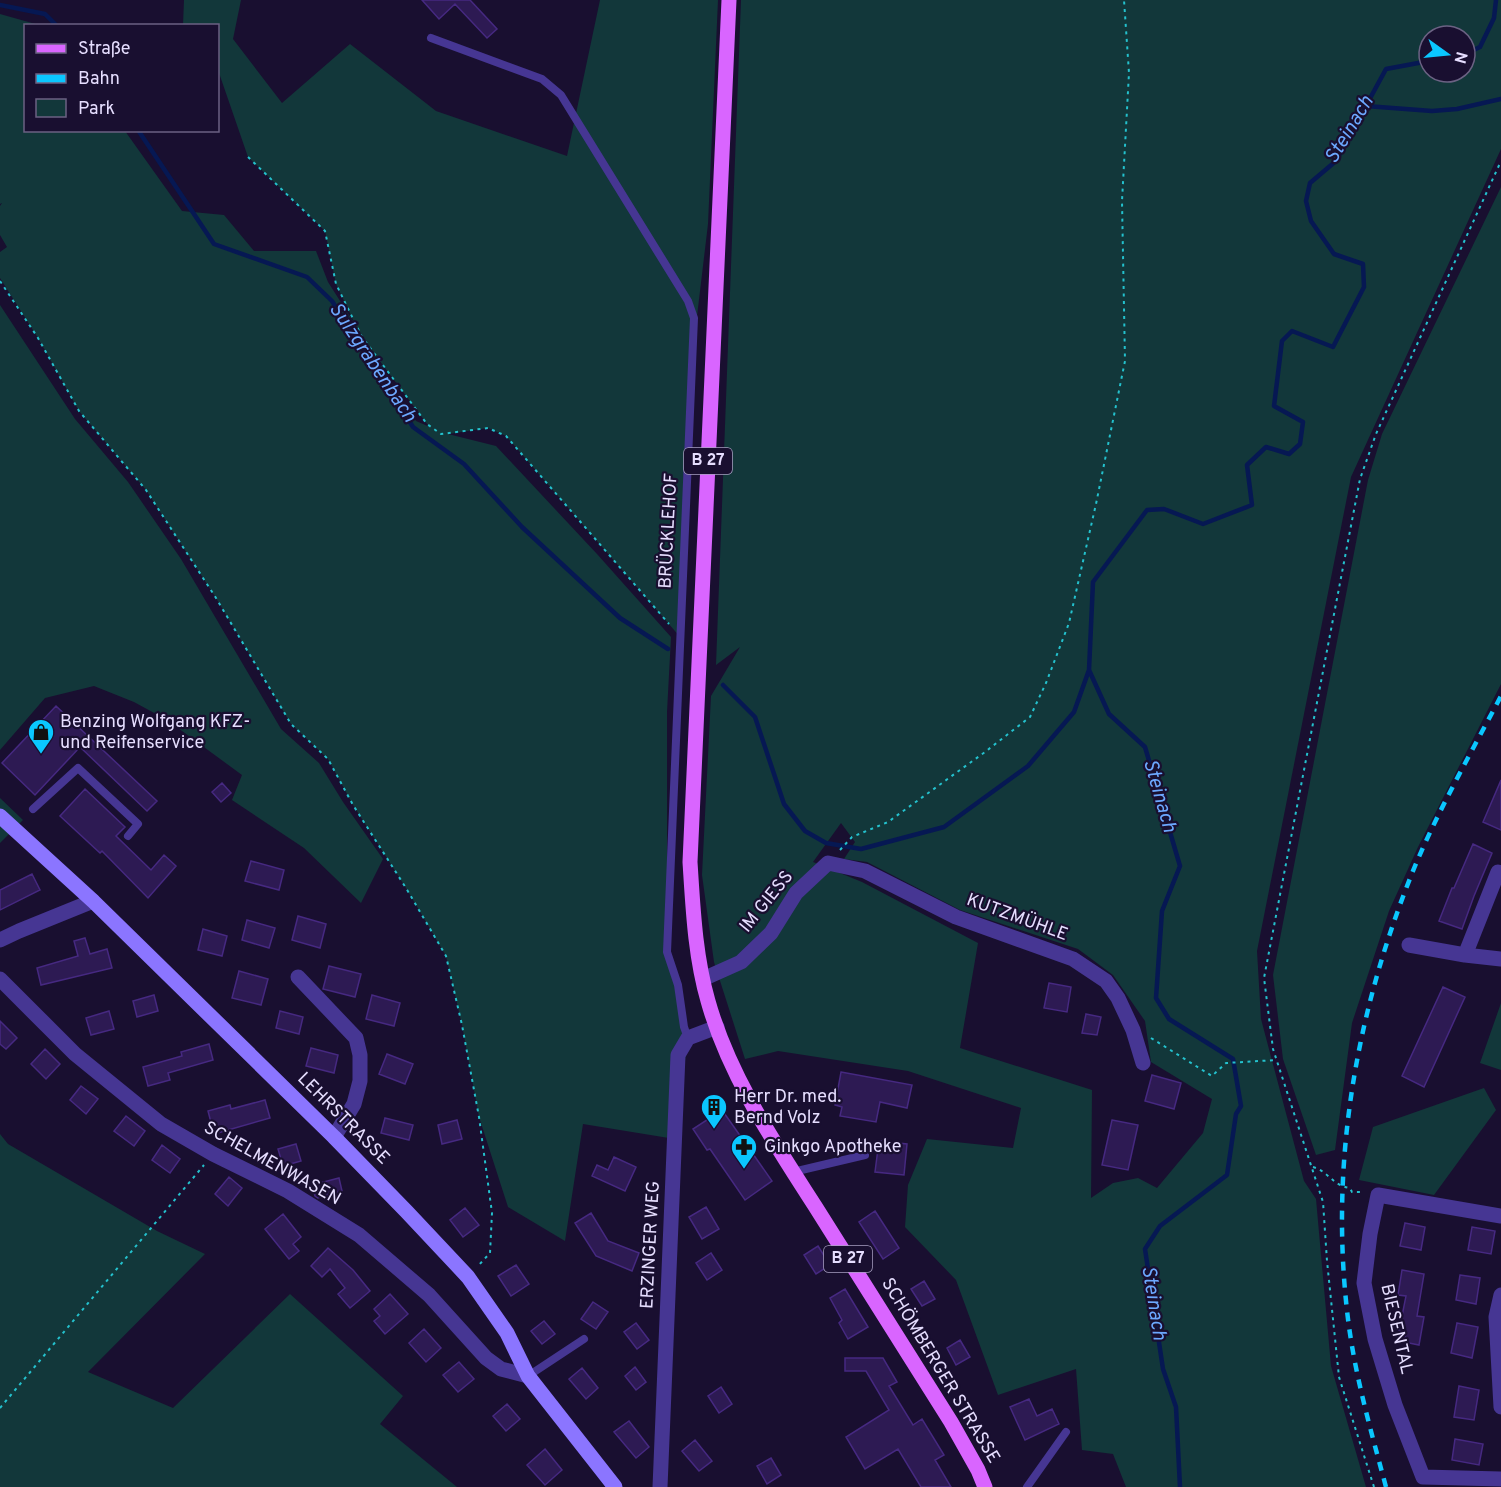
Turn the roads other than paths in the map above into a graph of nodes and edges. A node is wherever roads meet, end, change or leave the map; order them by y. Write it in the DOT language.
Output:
graph roads {
  1 [pos="729,0"];
  2 [pos="431,38"];
  3 [pos="33,809"];
  4 [pos="0,816"];
  5 [pos="128,836"];
  6 [pos="828,862"];
  7 [pos="1498,872"];
  8 [pos="93,901"];
  9 [pos="0,940"];
  10 [pos="1409,945"];
  11 [pos="1466,955"];
  12 [pos="1501,959"];
  13 [pos="298,977"];
  14 [pos="0,979"];
  15 [pos="703,979"];
  16 [pos="717,1028"];
  17 [pos="688,1038"];
  18 [pos="1143,1063"];
  19 [pos="334,1137"];
  20 [pos="865,1155"];
  21 [pos="793,1172"];
  22 [pos="1501,1216"];
  23 [pos="1501,1295"];
  24 [pos="584,1339"];
  25 [pos="528,1376"];
  26 [pos="1501,1407"];
  27 [pos="1066,1432"];
  28 [pos="1501,1479"];
  29 [pos="615,1487"];
  30 [pos="660,1487"];
  31 [pos="985,1487"];
  32 [pos="1027,1487"];
  1 -- 15 [label="main road, SCHÖMBERGER STRASSE / B 27"];
  2 -- 17 [label="lane, BRÜCKLEHOF"];
  3 -- 5 [label="lane"];
  4 -- 8 [label="street, LEHRSTRASSE"];
  6 -- 15 [label="street, IM GIESS"];
  6 -- 18 [label="street, KUTZMÜHLE"];
  7 -- 11 [label="street"];
  8 -- 9 [label="street"];
  8 -- 19 [label="street, LEHRSTRASSE"];
  10 -- 11 [label="street"];
  11 -- 12 [label="street"];
  13 -- 19 [label="street"];
  14 -- 25 [label="street, SCHELMENWASEN"];
  15 -- 16 [label="main road, SCHÖMBERGER STRASSE / B 27"];
  16 -- 17 [label="street"];
  16 -- 21 [label="main road, SCHÖMBERGER STRASSE / B 27"];
  17 -- 30 [label="street, ERZINGER WEG"];
  19 -- 25 [label="street, LEHRSTRASSE"];
  20 -- 21 [label="lane"];
  21 -- 31 [label="main road, SCHÖMBERGER STRASSE / B 27"];
  22 -- 28 [label="street, BIESENTAL"];
  23 -- 26 [label="street"];
  24 -- 25 [label="lane"];
  25 -- 29 [label="street, LEHRSTRASSE"];
  27 -- 32 [label="lane"];
}
